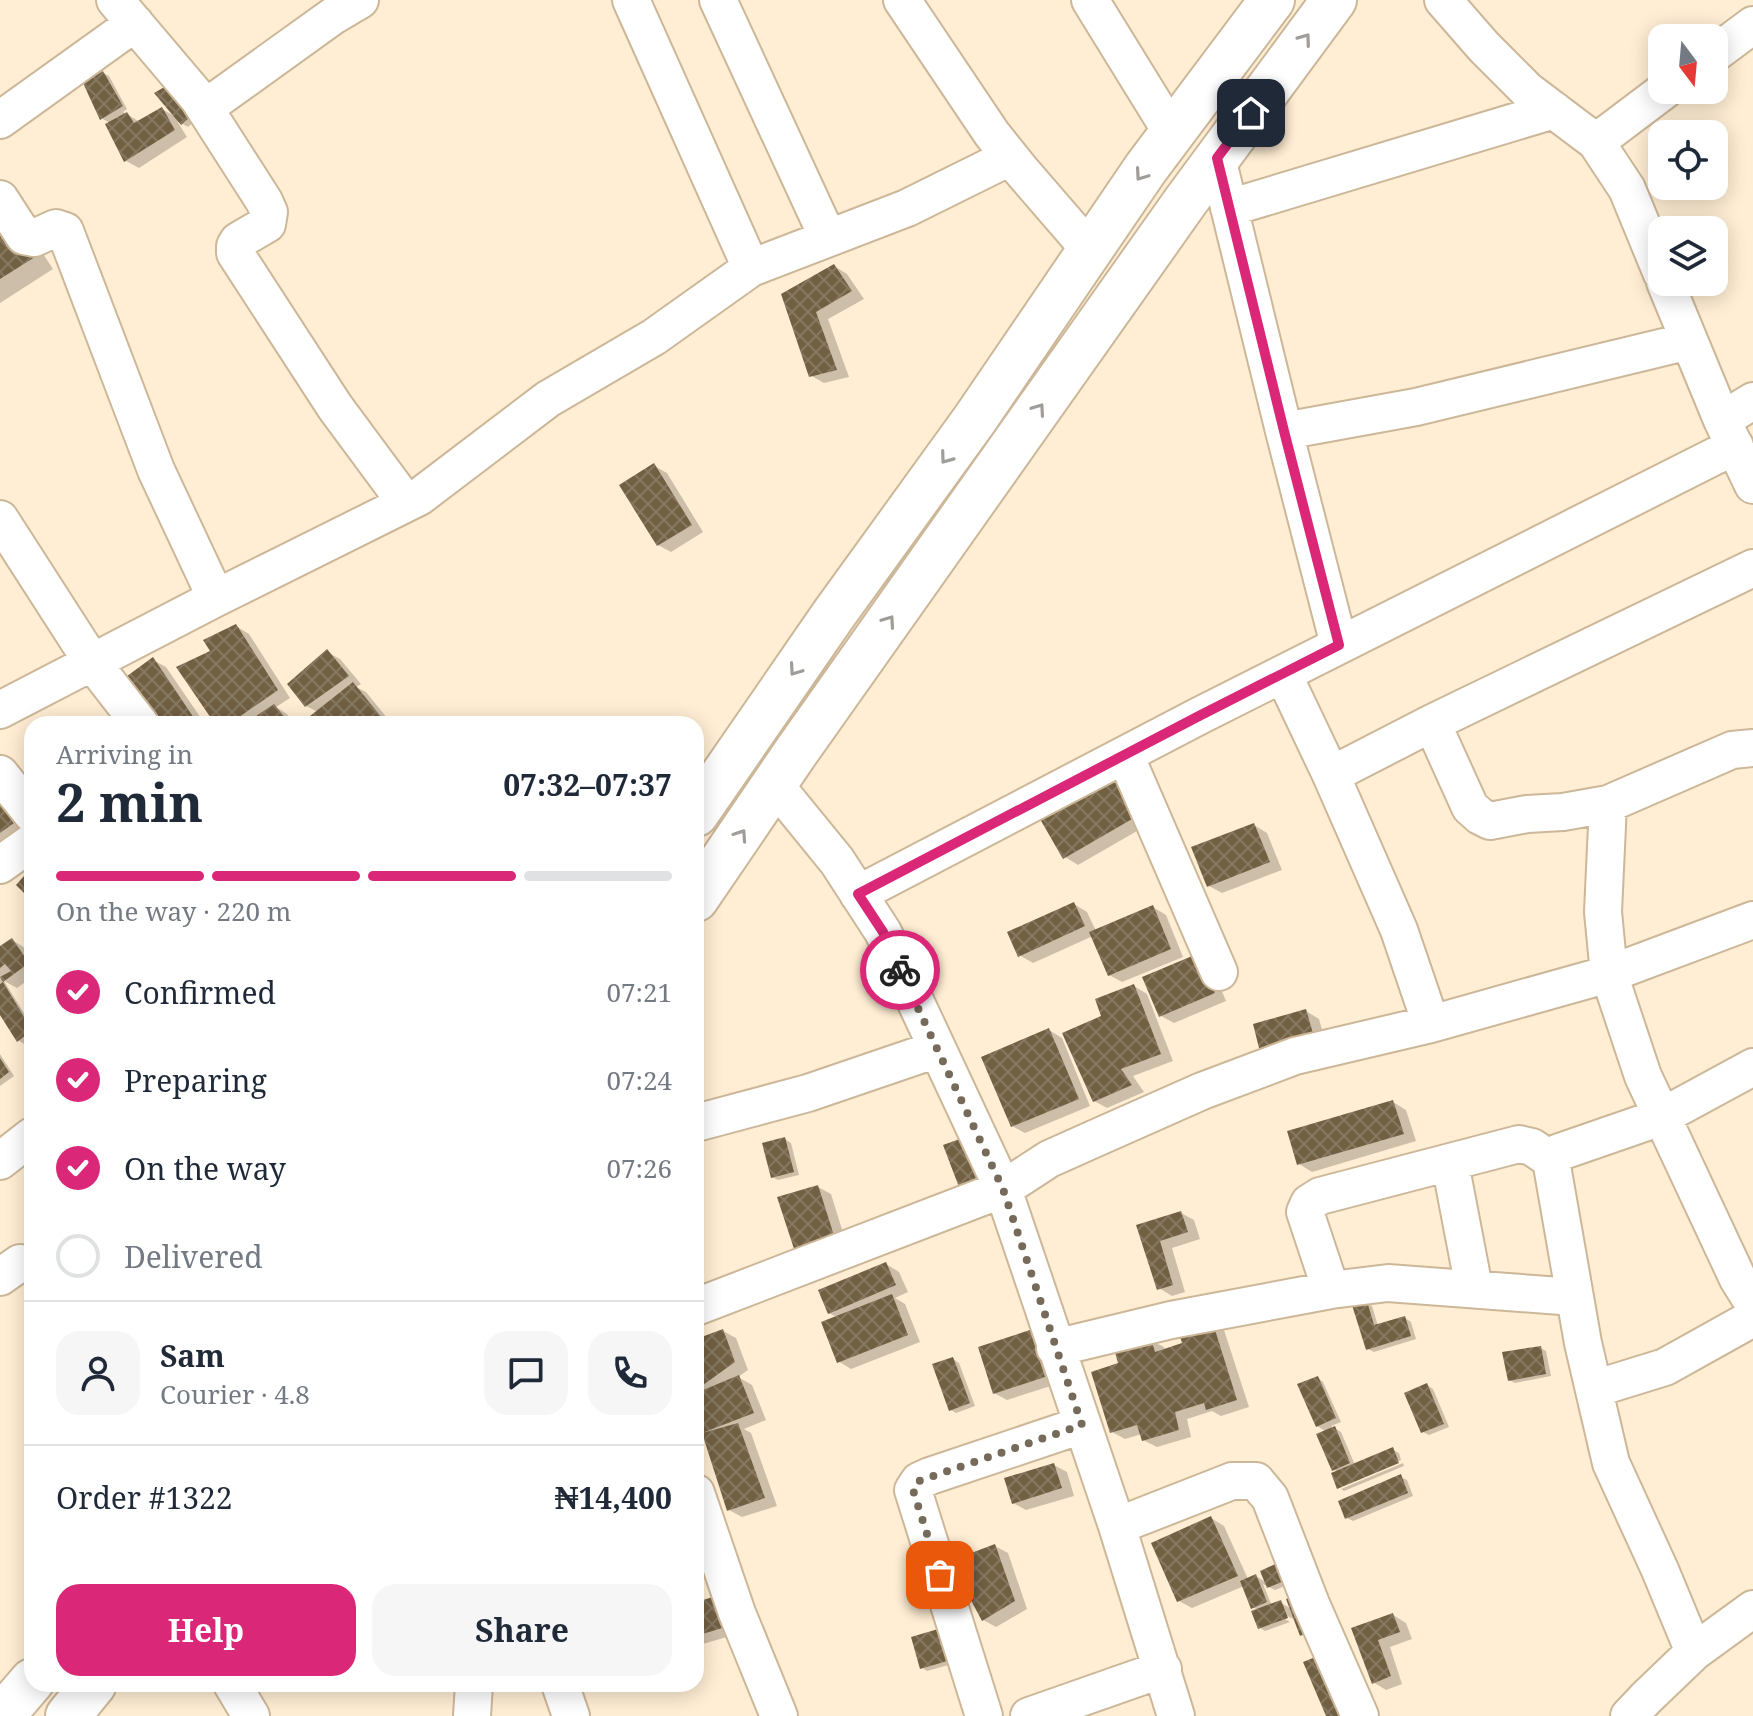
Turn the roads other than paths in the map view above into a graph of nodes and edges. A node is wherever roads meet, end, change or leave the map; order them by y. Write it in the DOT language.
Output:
graph roads {
  1 [pos="631,0"];
  2 [pos="718,0"];
  3 [pos="902,0"];
  4 [pos="1090,0"];
  5 [pos="1272,0"];
  6 [pos="1334,0"];
  7 [pos="1443,0"];
  8 [pos="338,5"];
  9 [pos="125,12"];
  10 [pos="1753,25"];
  11 [pos="1728,44"];
  12 [pos="1648,103"];
  13 [pos="205,108"];
  14 [pos="1554,110"];
  15 [pos="0,120"];
  16 [pos="1172,133"];
  17 [pos="1596,142"];
  18 [pos="1010,157"];
  19 [pos="1217,158"];
  20 [pos="0,199"];
  21 [pos="1229,208"];
  22 [pos="828,238"];
  23 [pos="1648,240"];
  24 [pos="1090,250"];
  25 [pos="751,268"];
  26 [pos="1671,296"];
  27 [pos="1689,341"];
  28 [pos="1753,401"];
  29 [pos="1284,431"];
  30 [pos="1728,433"];
  31 [pos="1753,485"];
  32 [pos="406,503"];
  33 [pos="0,519"];
  34 [pos="1753,568"];
  35 [pos="216,598"];
  36 [pos="1339,645"];
  37 [pos="92,662"];
  38 [pos="1283,674"];
  39 [pos="0,710"];
  40 [pos="134,716"];
  41 [pos="1432,723"];
  42 [pos="1753,748"];
  43 [pos="1125,755"];
  44 [pos="0,774"];
  45 [pos="1331,775"];
  46 [pos="775,785"];
  47 [pos="704,802"];
  48 [pos="24,804"];
  49 [pos="1608,804"];
  50 [pos="24,848"];
  51 [pos="0,865"];
  52 [pos="704,887"];
  53 [pos="858,894"];
  54 [pos="1753,920"];
  55 [pos="1219,972"];
  56 [pos="1609,974"];
  57 [pos="1431,1024"];
  58 [pos="937,1049"];
  59 [pos="1753,1067"];
  60 [pos="1661,1117"];
  61 [pos="704,1121"];
  62 [pos="24,1142"];
  63 [pos="1551,1160"];
  64 [pos="0,1161"];
  65 [pos="1450,1163"];
  66 [pos="1003,1189"];
  67 [pos="1474,1288"];
  68 [pos="1331,1290"];
  69 [pos="1574,1297"];
  70 [pos="1753,1303"];
  71 [pos="704,1304"];
  72 [pos="1753,1318"];
  73 [pos="1055,1348"];
  74 [pos="1594,1389"];
  75 [pos="1082,1425"];
  76 [pos="704,1516"];
  77 [pos="1117,1526"];
  78 [pos="1753,1609"];
  79 [pos="1694,1652"];
  80 [pos="1163,1669"];
  81 [pos="24,1690"];
  82 [pos="88,1692"];
  83 [pos="237,1692"];
  84 [pos="474,1692"];
  85 [pos="563,1692"];
  86 [pos="1646,1710"];
  87 [pos="2,1716"];
  88 [pos="68,1716"];
  89 [pos="251,1716"];
  90 [pos="472,1716"];
  91 [pos="571,1716"];
  92 [pos="779,1716"];
  93 [pos="984,1716"];
  94 [pos="1029,1716"];
  95 [pos="1176,1716"];
  96 [pos="1360,1716"];
  1 -- 25 [label="street"];
  2 -- 22 [label="street"];
  3 -- 18 [label="street"];
  4 -- 16 [label="street"];
  5 -- 16 [label="main road"];
  19 -- 6 [label="main road, one-way"];
  7 -- 14 [label="street"];
  8 -- 13 [label="street"];
  9 -- 13 [label="street"];
  9 -- 15 [label="street"];
  10 -- 11 [label="street"];
  12 -- 17 [label="street"];
  13 -- 32 [label="street"];
  14 -- 17 [label="street"];
  14 -- 21 [label="street"];
  16 -- 24 [label="main road, one-way"];
  17 -- 23 [label="street"];
  18 -- 22 [label="street"];
  18 -- 24 [label="street"];
  19 -- 21 [label="street"];
  46 -- 19 [label="main road, one-way"];
  20 -- 35 [label="street"];
  21 -- 29 [label="street"];
  22 -- 25 [label="street"];
  24 -- 47 [label="main road, one-way"];
  25 -- 32 [label="street"];
  26 -- 27 [label="street"];
  27 -- 29 [label="street"];
  27 -- 30 [label="street"];
  28 -- 30 [label="street"];
  29 -- 36 [label="street"];
  30 -- 31 [label="street"];
  30 -- 36 [label="street"];
  32 -- 35 [label="street"];
  33 -- 37 [label="street"];
  34 -- 41 [label="street"];
  35 -- 37 [label="street"];
  36 -- 38 [label="street"];
  37 -- 39 [label="street"];
  37 -- 40 [label="street"];
  38 -- 43 [label="street"];
  38 -- 45 [label="street"];
  41 -- 45 [label="street"];
  41 -- 49 [label="street"];
  42 -- 49 [label="street"];
  43 -- 53 [label="street"];
  43 -- 55 [label="street"];
  44 -- 48 [label="street"];
  45 -- 57 [label="street"];
  52 -- 46 [label="main road, one-way"];
  46 -- 53 [label="street"];
  49 -- 56 [label="street"];
  50 -- 51 [label="street"];
  53 -- 58 [label="street"];
  54 -- 56 [label="street"];
  56 -- 57 [label="street"];
  56 -- 60 [label="street"];
  57 -- 66 [label="street"];
  58 -- 61 [label="street"];
  58 -- 66 [label="street"];
  59 -- 60 [label="street"];
  60 -- 63 [label="street"];
  60 -- 70 [label="street"];
  62 -- 64 [label="street"];
  63 -- 65 [label="street"];
  63 -- 69 [label="street"];
  65 -- 67 [label="street"];
  65 -- 68 [label="street"];
  66 -- 71 [label="street"];
  66 -- 73 [label="street"];
  67 -- 68 [label="street"];
  67 -- 69 [label="street"];
  68 -- 73 [label="street"];
  69 -- 74 [label="street"];
  72 -- 74 [label="street"];
  73 -- 75 [label="street"];
  74 -- 79 [label="street"];
  75 -- 77 [label="street"];
  75 -- 93 [label="street"];
  76 -- 92 [label="street"];
  77 -- 80 [label="street"];
  77 -- 96 [label="street"];
  78 -- 79 [label="street"];
  79 -- 86 [label="street"];
  80 -- 94 [label="street"];
  80 -- 95 [label="street"];
  81 -- 87 [label="main road"];
  82 -- 88 [label="main road"];
  83 -- 89 [label="street"];
  84 -- 90 [label="street"];
  85 -- 91 [label="street"];
}
